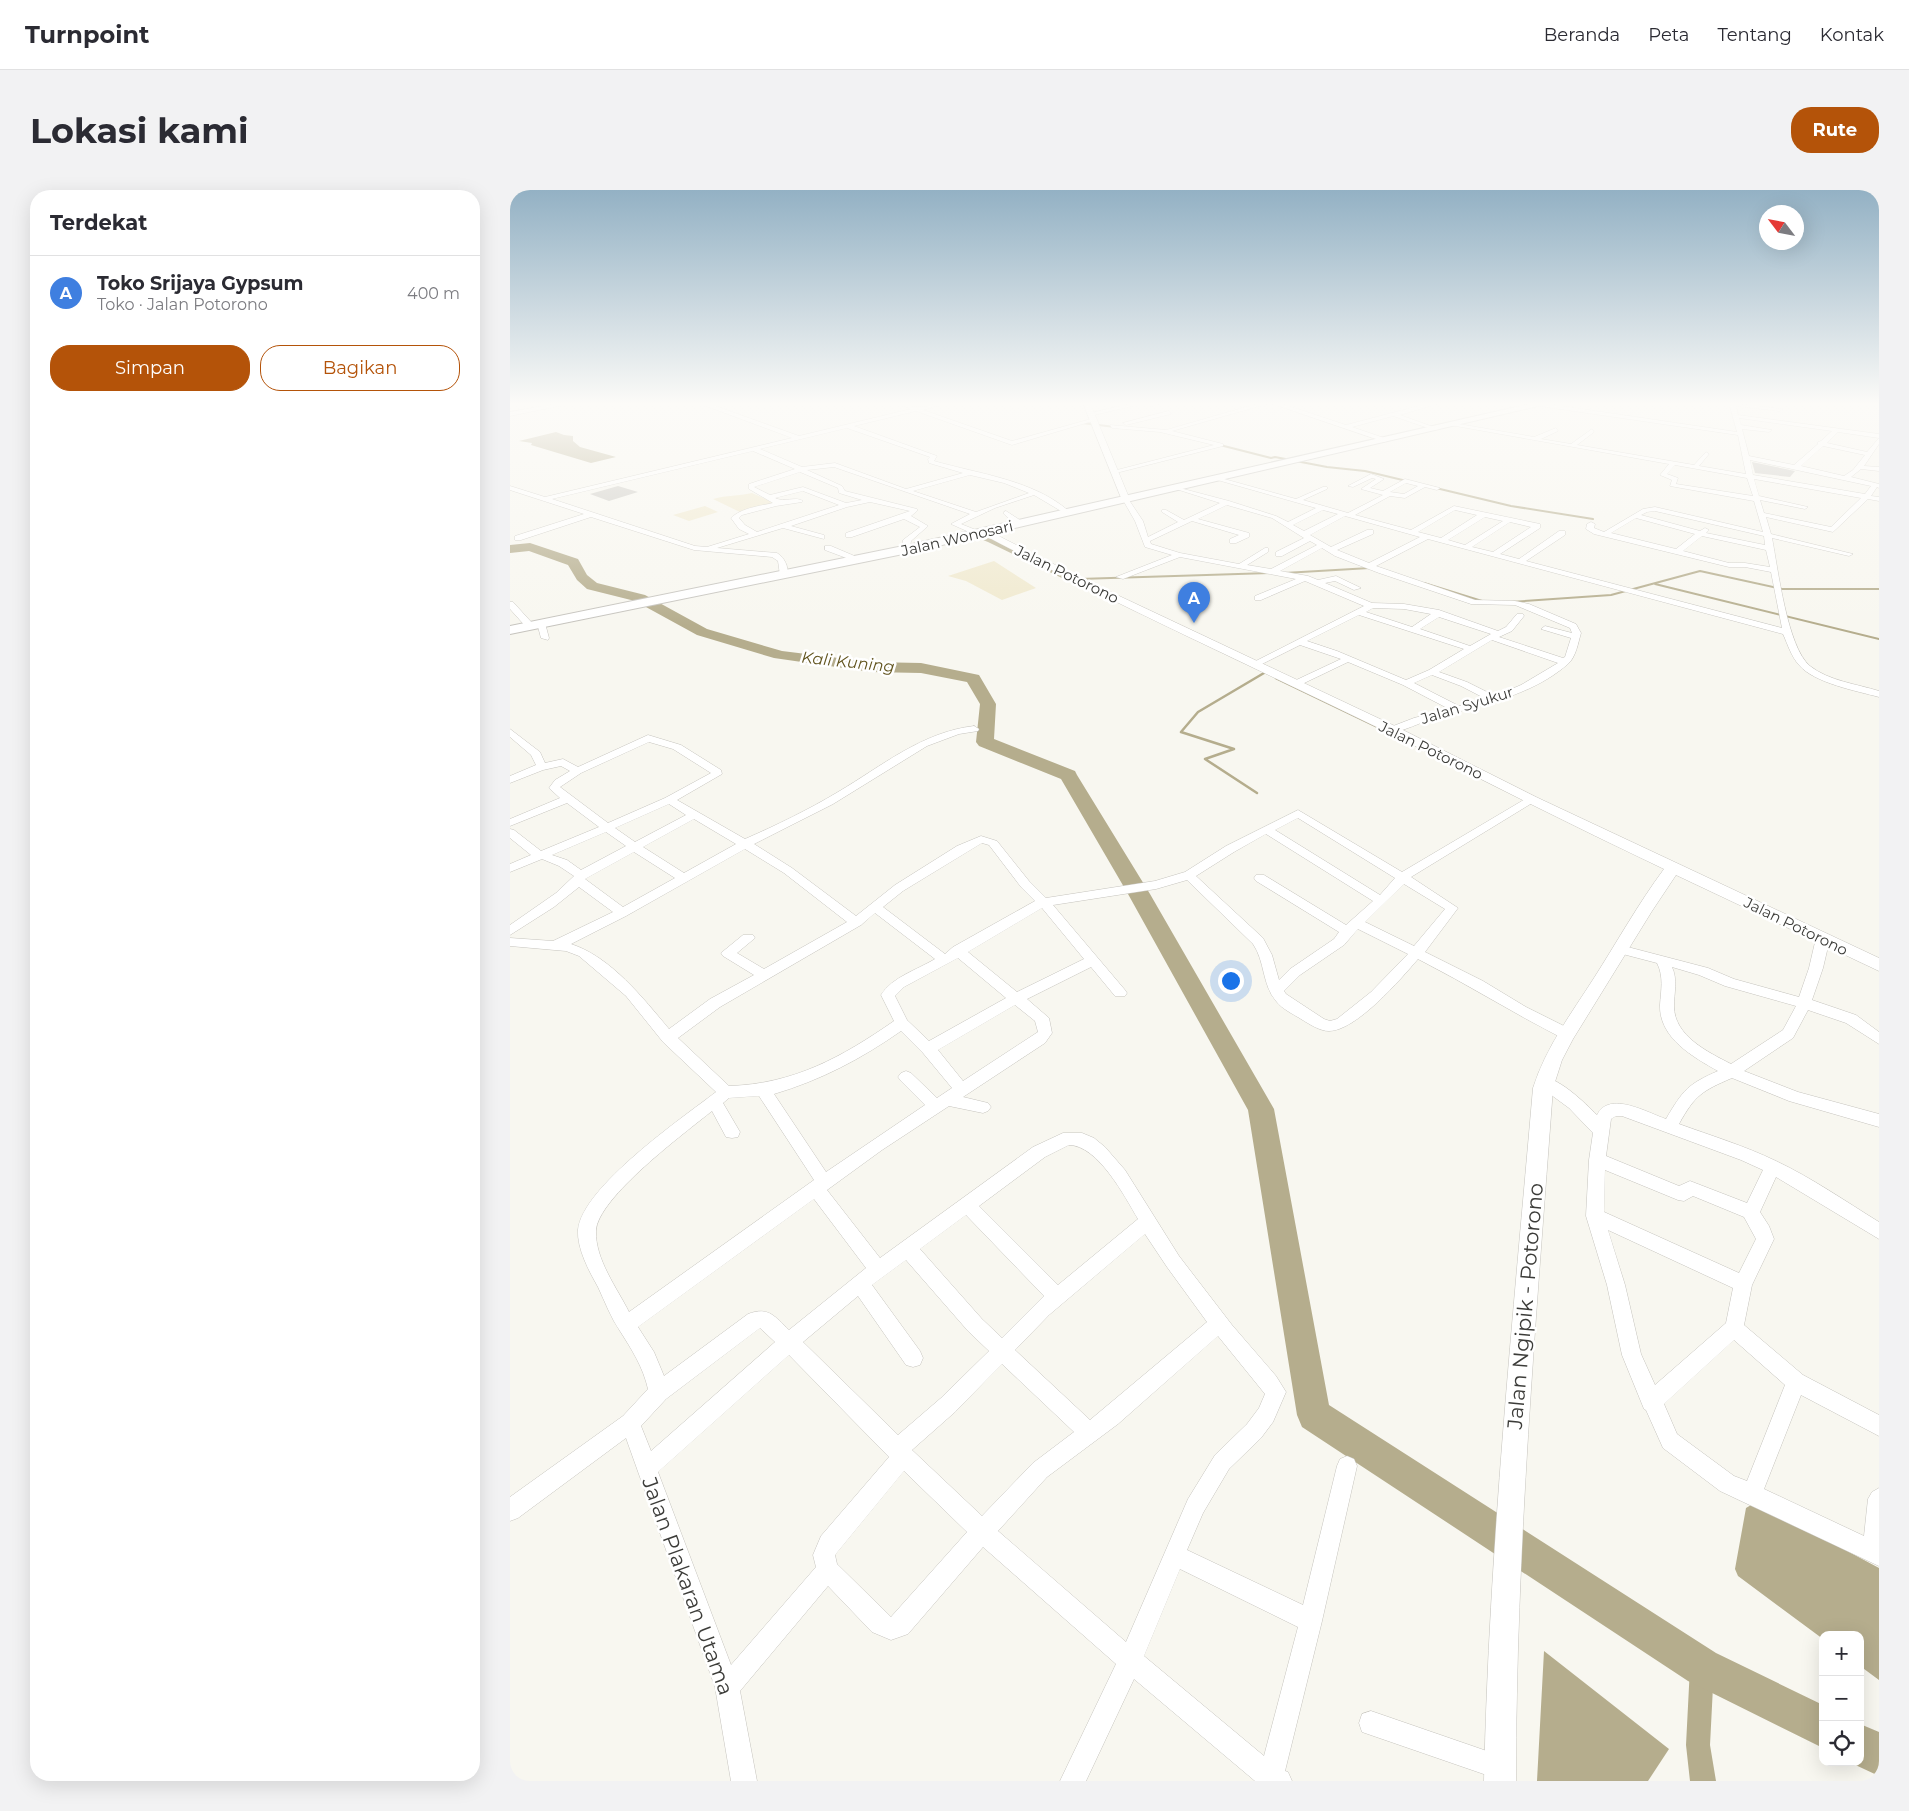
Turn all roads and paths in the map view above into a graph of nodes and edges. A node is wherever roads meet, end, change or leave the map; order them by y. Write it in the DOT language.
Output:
graph roads {
  1 [pos="637,477"];
  2 [pos="780,477"];
  3 [pos="818,477"];
  4 [pos="867,477"];
  5 [pos="958,477"];
  6 [pos="990,477"];
  7 [pos="1118,477"];
  8 [pos="1224,477"];
  9 [pos="1369,477"];
  10 [pos="1375,477"];
  11 [pos="1672,477"];
  12 [pos="1750,477"];
  13 [pos="1758,477"];
  14 [pos="1842,477"];
  15 [pos="1845,478"];
  16 [pos="1217,479"];
  17 [pos="1782,481"];
  18 [pos="885,484"];
  19 [pos="1199,484"];
  20 [pos="1425,485"];
  21 [pos="1672,485"];
  22 [pos="1877,485"];
  23 [pos="1351,486"];
  24 [pos="877,487"];
  25 [pos="1240,487"];
  26 [pos="510,488"];
  27 [pos="1178,488"];
  28 [pos="1325,488"];
  29 [pos="1437,488"];
  30 [pos="869,490"];
  31 [pos="906,491"];
  32 [pos="1666,491"];
  33 [pos="1035,493"];
  34 [pos="1387,493"];
  35 [pos="854,495"];
  36 [pos="1868,496"];
  37 [pos="768,498"];
  38 [pos="1756,498"];
  39 [pos="1879,498"];
  40 [pos="546,499"];
  41 [pos="1768,499"];
  42 [pos="870,500"];
  43 [pos="934,500"];
  44 [pos="1126,500"];
  45 [pos="800,501"];
  46 [pos="1296,501"];
  47 [pos="1228,502"];
  48 [pos="778,504"];
  49 [pos="845,505"];
  50 [pos="813,508"];
  51 [pos="1322,508"];
  52 [pos="1805,508"];
  53 [pos="833,510"];
  54 [pos="915,510"];
  55 [pos="1164,511"];
  56 [pos="1006,513"];
  57 [pos="1068,513"];
  58 [pos="976,514"];
  59 [pos="1484,514"];
  60 [pos="1761,514"];
  61 [pos="590,515"];
  62 [pos="1346,515"];
  63 [pos="905,516"];
  64 [pos="1636,516"];
  65 [pos="1509,520"];
  66 [pos="1187,521"];
  67 [pos="1020,524"];
  68 [pos="1289,524"];
  69 [pos="1591,524"];
  70 [pos="1718,524"];
  71 [pos="783,526"];
  72 [pos="1209,528"];
  73 [pos="1370,532"];
  74 [pos="1411,532"];
  75 [pos="754,533"];
  76 [pos="1562,533"];
  77 [pos="1700,533"];
  78 [pos="976,534"];
  79 [pos="1605,534"];
  80 [pos="1767,534"];
  81 [pos="849,535"];
  82 [pos="1306,536"];
  83 [pos="1426,536"];
  84 [pos="821,537"];
  85 [pos="518,538"];
  86 [pos="1147,540"];
  87 [pos="1441,541"];
  88 [pos="1233,542"];
  89 [pos="1322,545"];
  90 [pos="1466,547"];
  91 [pos="828,548"];
  92 [pos="1770,548"];
  93 [pos="703,550"];
  94 [pos="908,550"];
  95 [pos="1265,550"];
  96 [pos="1331,550"];
  97 [pos="1676,553"];
  98 [pos="1179,554"];
  99 [pos="1279,554"];
  100 [pos="1849,554"];
  101 [pos="1494,555"];
  102 [pos="860,560"];
  103 [pos="1520,562"];
  104 [pos="1240,566"];
  105 [pos="1370,566"];
  106 [pos="784,570"];
  107 [pos="1775,570"];
  108 [pos="1276,572"];
  109 [pos="1120,576"];
  110 [pos="1305,578"];
  111 [pos="1317,583"];
  112 [pos="1357,588"];
  113 [pos="1258,598"];
  114 [pos="510,604"];
  115 [pos="1371,606"];
  116 [pos="1358,612"];
  117 [pos="1439,613"];
  118 [pos="1520,616"];
  119 [pos="536,625"];
  120 [pos="1545,629"];
  121 [pos="510,630"];
  122 [pos="1413,630"];
  123 [pos="1787,632"];
  124 [pos="1494,635"];
  125 [pos="1576,637"];
  126 [pos="545,638"];
  127 [pos="1300,642"];
  128 [pos="1447,650"];
  129 [pos="1467,652"];
  130 [pos="1348,659"];
  131 [pos="1566,662"];
  132 [pos="1255,664"];
  133 [pos="1432,672"];
  134 [pos="1406,683"];
  135 [pos="1294,684"];
  136 [pos="1879,694"];
  137 [pos="1494,700"];
  138 [pos="1457,709"];
  139 [pos="974,729"];
  140 [pos="1392,730"];
  141 [pos="510,732"];
  142 [pos="539,768"];
  143 [pos="577,771"];
  144 [pos="510,780"];
  145 [pos="568,799"];
  146 [pos="669,800"];
  147 [pos="1531,800"];
  148 [pos="694,815"];
  149 [pos="510,823"];
  150 [pos="609,827"];
  151 [pos="1266,829"];
  152 [pos="510,833"];
  153 [pos="745,844"];
  154 [pos="635,847"];
  155 [pos="543,855"];
  156 [pos="1674,867"];
  157 [pos="510,868"];
  158 [pos="1189,875"];
  159 [pos="1403,877"];
  160 [pos="580,878"];
  161 [pos="683,878"];
  162 [pos="1260,878"];
  163 [pos="1381,900"];
  164 [pos="1043,902"];
  165 [pos="874,906"];
  166 [pos="622,913"];
  167 [pos="856,922"];
  168 [pos="1352,927"];
  169 [pos="510,931"];
  170 [pos="748,938"];
  171 [pos="1823,938"];
  172 [pos="510,942"];
  173 [pos="555,946"];
  174 [pos="1620,949"];
  175 [pos="958,950"];
  176 [pos="1417,952"];
  177 [pos="943,959"];
  178 [pos="1093,960"];
  179 [pos="1662,960"];
  180 [pos="1268,963"];
  181 [pos="1879,965"];
  182 [pos="1296,972"];
  183 [pos="763,974"];
  184 [pos="1277,990"];
  185 [pos="1120,993"];
  186 [pos="1017,998"];
  187 [pos="1804,1003"];
  188 [pos="902,1023"];
  189 [pos="1567,1034"];
  190 [pos="668,1038"];
  191 [pos="1879,1040"];
  192 [pos="928,1049"];
  193 [pos="1733,1071"];
  194 [pos="906,1077"];
  195 [pos="1544,1082"];
  196 [pos="961,1088"];
  197 [pos="764,1089"];
  198 [pos="720,1097"];
  199 [pos="940,1102"];
  200 [pos="983,1107"];
  201 [pos="1879,1122"];
  202 [pos="1669,1128"];
  203 [pos="1601,1131"];
  204 [pos="732,1132"];
  205 [pos="1597,1160"];
  206 [pos="1772,1167"];
  207 [pos="820,1185"];
  208 [pos="966,1204"];
  209 [pos="1751,1212"];
  210 [pos="1595,1216"];
  211 [pos="1148,1221"];
  212 [pos="1879,1231"];
  213 [pos="907,1248"];
  214 [pos="878,1269"];
  215 [pos="860,1283"];
  216 [pos="1743,1284"];
  217 [pos="1057,1296"];
  218 [pos="1219,1323"];
  219 [pos="626,1325"];
  220 [pos="1734,1328"];
  221 [pos="789,1342"];
  222 [pos="1003,1352"];
  223 [pos="913,1358"];
  224 [pos="1796,1382"];
  225 [pos="659,1392"];
  226 [pos="1651,1402"];
  227 [pos="630,1423"];
  228 [pos="1879,1426"];
  229 [pos="1089,1433"];
  230 [pos="900,1453"];
  231 [pos="1347,1466"];
  232 [pos="646,1469"];
  233 [pos="1752,1494"];
  234 [pos="1879,1499"];
  235 [pos="510,1510"];
  236 [pos="983,1532"];
  237 [pos="1876,1554"];
  238 [pos="1174,1555"];
  239 [pos="828,1570"];
  240 [pos="1311,1621"];
  241 [pos="1130,1661"];
  242 [pos="727,1687"];
  243 [pos="1371,1723"];
  244 [pos="1500,1774"];
  245 [pos="1275,1779"];
  246 [pos="744,1781"];
  247 [pos="1073,1781"];
  1 -- 40 [label="street"];
  2 -- 37 [label="street"];
  3 -- 35 [label="street"];
  4 -- 18 [label="street"];
  5 -- 31 [label="street"];
  6 -- 33 [label="street"];
  7 -- 44 [label="street"];
  8 -- 16 [label="highway, Jalan Wonosari"];
  9 -- 23 [label="street"];
  10 -- 34 [label="street"];
  11 -- 21 [label="street"];
  12 -- 38 [label="street"];
  13 -- 17 [label="street"];
  14 -- 15 [label="street"];
  15 -- 22 [label="street"];
  16 -- 19 [label="highway, Jalan Wonosari"];
  16 -- 25 [label="street"];
  17 -- 36 [label="street"];
  17 -- 41 [label="street"];
  18 -- 24 [label="street"];
  18 -- 31 [label="street"];
  19 -- 25 [label="street"];
  19 -- 27 [label="highway, Jalan Wonosari"];
  20 -- 29 [label="street"];
  20 -- 34 [label="street"];
  20 -- 34 [label="street"];
  21 -- 32 [label="street"];
  21 -- 38 [label="street"];
  22 -- 36 [label="street"];
  25 -- 46 [label="street"];
  26 -- 40 [label="street"];
  27 -- 44 [label="highway, Jalan Wonosari"];
  27 -- 47 [label="street"];
  28 -- 46 [label="street"];
  30 -- 35 [label="street"];
  31 -- 43 [label="street"];
  33 -- 57 [label="street"];
  33 -- 58 [label="street"];
  34 -- 62 [label="street"];
  35 -- 42 [label="street"];
  36 -- 39 [label="street"];
  36 -- 60 [label="street"];
  37 -- 48 [label="street"];
  37 -- 49 [label="street"];
  38 -- 41 [label="street"];
  38 -- 60 [label="street"];
  40 -- 61 [label="street"];
  41 -- 52 [label="street"];
  42 -- 49 [label="street"];
  42 -- 54 [label="street"];
  43 -- 54 [label="street"];
  43 -- 58 [label="street"];
  44 -- 57 [label="highway, Jalan Wonosari"];
  44 -- 86 [label="street"];
  45 -- 48 [label="street"];
  46 -- 51 [label="street"];
  47 -- 66 [label="street"];
  47 -- 68 [label="street"];
  48 -- 75 [label="street"];
  49 -- 53 [label="street"];
  50 -- 53 [label="street"];
  51 -- 62 [label="street"];
  51 -- 68 [label="street"];
  53 -- 71 [label="street"];
  54 -- 63 [label="street"];
  55 -- 66 [label="street"];
  56 -- 67 [label="street"];
  57 -- 67 [label="highway, Jalan Wonosari"];
  58 -- 78 [label="street"];
  59 -- 65 [label="street"];
  59 -- 74 [label="street"];
  59 -- 87 [label="street"];
  60 -- 80 [label="street"];
  61 -- 85 [label="street"];
  61 -- 93 [label="street"];
  62 -- 74 [label="street"];
  62 -- 82 [label="street"];
  63 -- 81 [label="street"];
  63 -- 94 [label="street"];
  64 -- 70 [label="street"];
  64 -- 77 [label="street"];
  64 -- 79 [label="street"];
  65 -- 90 [label="street"];
  65 -- 101 [label="street"];
  66 -- 72 [label="street"];
  66 -- 86 [label="street"];
  66 -- 88 [label="street"];
  67 -- 78 [label="highway, Jalan Wonosari"];
  68 -- 82 [label="street"];
  69 -- 79 [label="street"];
  70 -- 77 [label="street"];
  70 -- 80 [label="street"];
  71 -- 75 [label="street"];
  71 -- 84 [label="street"];
  73 -- 96 [label="street"];
  74 -- 83 [label="street"];
  75 -- 93 [label="street"];
  76 -- 103 [label="street"];
  77 -- 92 [label="street"];
  77 -- 97 [label="street"];
  78 -- 94 [label="highway, Jalan Wonosari"];
  78 -- 132 [label="street, Jalan Potorono"];
  79 -- 97 [label="street"];
  80 -- 92 [label="street"];
  80 -- 100 [label="street"];
  82 -- 89 [label="street"];
  82 -- 99 [label="street"];
  83 -- 87 [label="street"];
  83 -- 105 [label="street"];
  86 -- 98 [label="street"];
  87 -- 90 [label="street"];
  89 -- 96 [label="street"];
  89 -- 108 [label="street"];
  90 -- 101 [label="street"];
  91 -- 102 [label="street"];
  92 -- 107 [label="street"];
  93 -- 106 [label="street"];
  94 -- 102 [label="highway, Jalan Wonosari"];
  95 -- 104 [label="street"];
  96 -- 105 [label="street"];
  97 -- 107 [label="street"];
  98 -- 104 [label="street"];
  98 -- 109 [label="street"];
  101 -- 103 [label="street"];
  102 -- 106 [label="highway, Jalan Wonosari"];
  103 -- 123 [label="street"];
  104 -- 108 [label="street"];
  105 -- 125 [label="street"];
  106 -- 119 [label="highway, Jalan Wonosari"];
  107 -- 123 [label="street"];
  108 -- 110 [label="street"];
  110 -- 111 [label="street"];
  110 -- 113 [label="street"];
  111 -- 112 [label="street"];
  111 -- 115 [label="street"];
  114 -- 119 [label="street"];
  115 -- 116 [label="street"];
  115 -- 117 [label="street"];
  116 -- 122 [label="street"];
  116 -- 127 [label="street"];
  117 -- 122 [label="street"];
  117 -- 124 [label="street"];
  118 -- 124 [label="street"];
  119 -- 121 [label="highway, Jalan Wonosari"];
  119 -- 126 [label="street"];
  120 -- 125 [label="street"];
  122 -- 129 [label="street"];
  123 -- 136 [label="street"];
  124 -- 129 [label="street"];
  124 -- 131 [label="street"];
  125 -- 131 [label="street"];
  127 -- 130 [label="street"];
  127 -- 132 [label="street"];
  128 -- 129 [label="street"];
  129 -- 133 [label="street"];
  130 -- 134 [label="street"];
  130 -- 135 [label="street"];
  131 -- 137 [label="street, Jalan Syukur"];
  132 -- 135 [label="street, Jalan Potorono"];
  133 -- 134 [label="street"];
  133 -- 137 [label="street"];
  134 -- 138 [label="street"];
  135 -- 140 [label="street, Jalan Potorono"];
  137 -- 138 [label="street, Jalan Syukur"];
  138 -- 140 [label="street, Jalan Syukur"];
  139 -- 153 [label="street"];
  140 -- 147 [label="street, Jalan Potorono"];
  141 -- 142 [label="street"];
  142 -- 143 [label="street"];
  142 -- 144 [label="street"];
  143 -- 145 [label="street"];
  143 -- 146 [label="street"];
  145 -- 149 [label="street"];
  145 -- 150 [label="street"];
  146 -- 148 [label="street"];
  146 -- 150 [label="street"];
  147 -- 156 [label="street, Jalan Potorono"];
  147 -- 159 [label="street"];
  148 -- 153 [label="street"];
  148 -- 154 [label="street"];
  150 -- 154 [label="street"];
  150 -- 155 [label="street"];
  151 -- 158 [label="street"];
  151 -- 159 [label="street"];
  151 -- 163 [label="street"];
  152 -- 155 [label="street"];
  153 -- 161 [label="street"];
  153 -- 167 [label="street"];
  154 -- 160 [label="street"];
  154 -- 161 [label="street"];
  155 -- 157 [label="street"];
  155 -- 160 [label="street"];
  156 -- 171 [label="street, Jalan Potorono"];
  156 -- 174 [label="street, Jalan Ngipik - Potorono"];
  158 -- 164 [label="street"];
  158 -- 180 [label="street"];
  159 -- 163 [label="street"];
  159 -- 176 [label="street"];
  160 -- 166 [label="street"];
  160 -- 169 [label="street"];
  161 -- 166 [label="street"];
  162 -- 168 [label="street"];
  163 -- 168 [label="street"];
  164 -- 165 [label="street"];
  164 -- 175 [label="street"];
  164 -- 178 [label="street"];
  165 -- 167 [label="street"];
  165 -- 177 [label="street"];
  166 -- 173 [label="street"];
  167 -- 183 [label="street"];
  168 -- 176 [label="street"];
  168 -- 182 [label="street"];
  170 -- 183 [label="street"];
  171 -- 181 [label="street, Jalan Potorono"];
  171 -- 187 [label="street"];
  172 -- 173 [label="street"];
  173 -- 190 [label="street"];
  174 -- 179 [label="street"];
  174 -- 189 [label="street, Jalan Ngipik - Potorono"];
  175 -- 177 [label="street"];
  175 -- 186 [label="street"];
  176 -- 184 [label="street"];
  176 -- 189 [label="street"];
  177 -- 188 [label="street"];
  178 -- 185 [label="street"];
  178 -- 186 [label="street"];
  179 -- 187 [label="street"];
  179 -- 193 [label="street"];
  180 -- 182 [label="street"];
  180 -- 184 [label="street"];
  182 -- 184 [label="street"];
  183 -- 190 [label="street"];
  186 -- 192 [label="street"];
  186 -- 196 [label="street"];
  187 -- 191 [label="street"];
  187 -- 193 [label="street"];
  188 -- 192 [label="street"];
  188 -- 197 [label="street"];
  189 -- 195 [label="street, Jalan Ngipik - Potorono"];
  190 -- 198 [label="street"];
  192 -- 196 [label="street"];
  193 -- 201 [label="street"];
  193 -- 202 [label="street"];
  194 -- 199 [label="street"];
  195 -- 203 [label="street"];
  195 -- 244 [label="street, Jalan Ngipik - Potorono"];
  196 -- 199 [label="street"];
  197 -- 198 [label="street"];
  197 -- 207 [label="street"];
  198 -- 204 [label="street"];
  198 -- 219 [label="street"];
  199 -- 200 [label="street"];
  199 -- 207 [label="street"];
  202 -- 203 [label="street"];
  202 -- 206 [label="street"];
  203 -- 205 [label="street"];
  205 -- 209 [label="street"];
  205 -- 210 [label="street"];
  206 -- 209 [label="street"];
  206 -- 212 [label="street"];
  207 -- 214 [label="street"];
  207 -- 219 [label="street"];
  208 -- 211 [label="street"];
  208 -- 213 [label="street"];
  208 -- 217 [label="street"];
  209 -- 216 [label="street"];
  210 -- 216 [label="street"];
  210 -- 226 [label="street"];
  211 -- 217 [label="street"];
  211 -- 218 [label="street"];
  213 -- 214 [label="street"];
  213 -- 222 [label="street"];
  214 -- 215 [label="street"];
  215 -- 221 [label="street"];
  215 -- 223 [label="street"];
  216 -- 220 [label="street"];
  217 -- 222 [label="street"];
  218 -- 229 [label="street"];
  218 -- 238 [label="street"];
  219 -- 225 [label="street"];
  220 -- 224 [label="street"];
  220 -- 226 [label="street"];
  221 -- 225 [label="street"];
  221 -- 230 [label="street"];
  221 -- 232 [label="street"];
  222 -- 229 [label="street"];
  222 -- 230 [label="street"];
  224 -- 228 [label="street"];
  224 -- 233 [label="street"];
  225 -- 227 [label="street"];
  226 -- 233 [label="street"];
  227 -- 232 [label="street, Jalan Plakaran Utama"];
  227 -- 235 [label="street"];
  229 -- 236 [label="street"];
  230 -- 236 [label="street"];
  230 -- 239 [label="street"];
  231 -- 240 [label="street"];
  232 -- 242 [label="street, Jalan Plakaran Utama"];
  233 -- 237 [label="street"];
  234 -- 237 [label="street"];
  236 -- 239 [label="street"];
  236 -- 241 [label="street"];
  238 -- 240 [label="street"];
  238 -- 241 [label="street"];
  239 -- 242 [label="street"];
  240 -- 245 [label="street"];
  241 -- 245 [label="street"];
  241 -- 247 [label="street"];
  242 -- 246 [label="street, Jalan Plakaran Utama"];
  243 -- 244 [label="street"];
}
